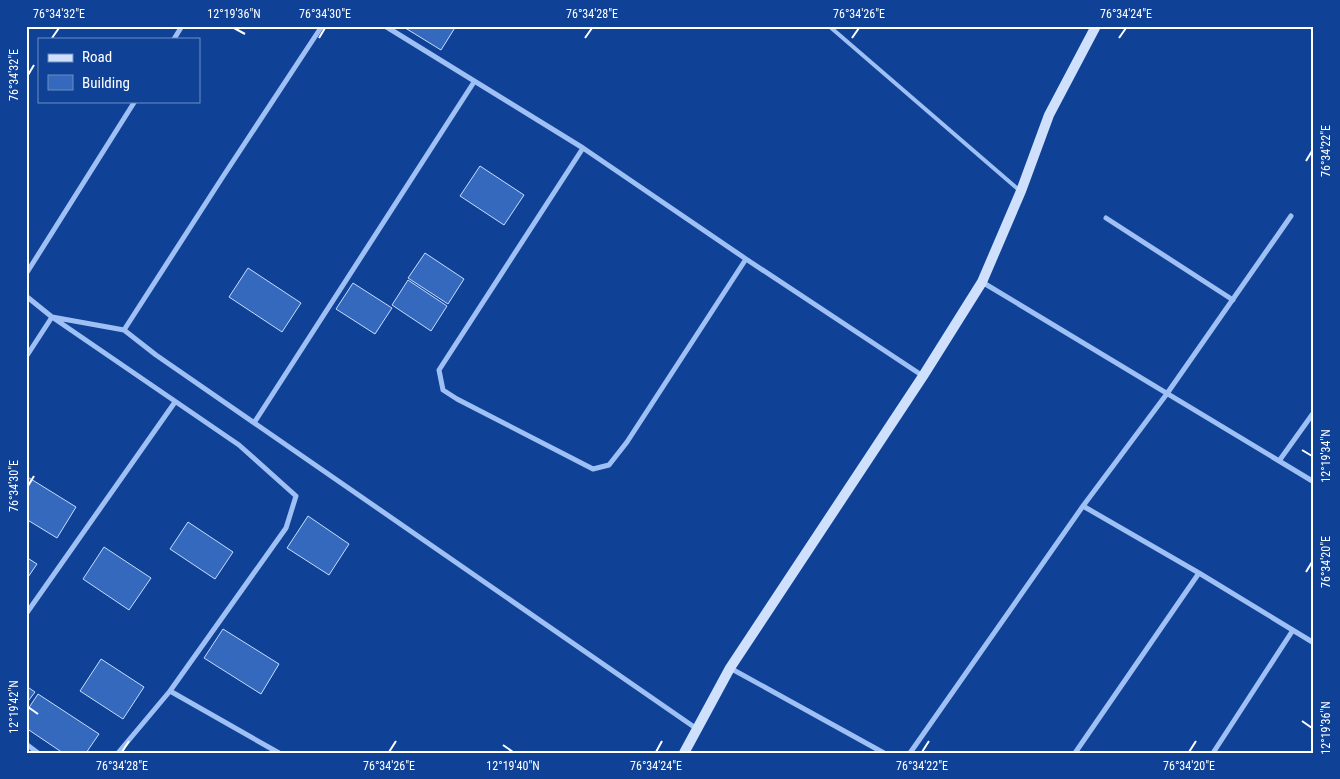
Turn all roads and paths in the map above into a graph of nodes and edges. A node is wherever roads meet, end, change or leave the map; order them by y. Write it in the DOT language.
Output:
graph roads {
  1 [pos="182,26"];
  2 [pos="322,26"];
  3 [pos="385,26"];
  4 [pos="829,26"];
  5 [pos="1096,26"];
  6 [pos="175,38"];
  7 [pos="474,82"];
  8 [pos="134,102"];
  9 [pos="583,148"];
  10 [pos="1021,191"];
  11 [pos="1291,216"];
  12 [pos="1106,218"];
  13 [pos="746,259"];
  14 [pos="26,274"];
  15 [pos="982,282"];
  16 [pos="26,296"];
  17 [pos="1233,300"];
  18 [pos="52,318"];
  19 [pos="124,330"];
  20 [pos="26,358"];
  21 [pos="924,376"];
  22 [pos="1166,395"];
  23 [pos="175,402"];
  24 [pos="1314,412"];
  25 [pos="254,423"];
  26 [pos="1279,461"];
  27 [pos="1314,482"];
  28 [pos="1083,506"];
  29 [pos="1199,573"];
  30 [pos="26,614"];
  31 [pos="1293,630"];
  32 [pos="1314,643"];
  33 [pos="730,668"];
  34 [pos="170,691"];
  35 [pos="697,729"];
  36 [pos="26,744"];
  37 [pos="38,753"];
  38 [pos="118,753"];
  39 [pos="279,753"];
  40 [pos="684,753"];
  41 [pos="884,753"];
  42 [pos="910,753"];
  43 [pos="1075,753"];
  44 [pos="1214,753"];
  1 -- 6 [label="street"];
  2 -- 19 [label="street"];
  3 -- 7 [label="street"];
  4 -- 10 [label="lane"];
  5 -- 10 [label="street"];
  7 -- 9 [label="street"];
  7 -- 25 [label="street"];
  8 -- 14 [label="street"];
  9 -- 13 [label="street"];
  9 -- 13 [label="street"];
  10 -- 15 [label="street"];
  11 -- 17 [label="street"];
  12 -- 17 [label="street"];
  13 -- 21 [label="street"];
  15 -- 21 [label="street"];
  15 -- 22 [label="street"];
  16 -- 18 [label="street"];
  17 -- 22 [label="street"];
  18 -- 19 [label="street"];
  18 -- 20 [label="street"];
  18 -- 23 [label="street"];
  19 -- 25 [label="street"];
  21 -- 33 [label="street"];
  22 -- 26 [label="street"];
  22 -- 28 [label="street"];
  23 -- 30 [label="street"];
  23 -- 34 [label="street"];
  24 -- 26 [label="street"];
  25 -- 35 [label="street"];
  26 -- 27 [label="street"];
  28 -- 29 [label="street"];
  28 -- 42 [label="street"];
  29 -- 31 [label="street"];
  29 -- 43 [label="street"];
  31 -- 32 [label="street"];
  31 -- 44 [label="street"];
  33 -- 35 [label="street"];
  33 -- 41 [label="street"];
  34 -- 38 [label="street"];
  34 -- 39 [label="street"];
  35 -- 40 [label="street"];
  36 -- 37 [label="street"];
}
